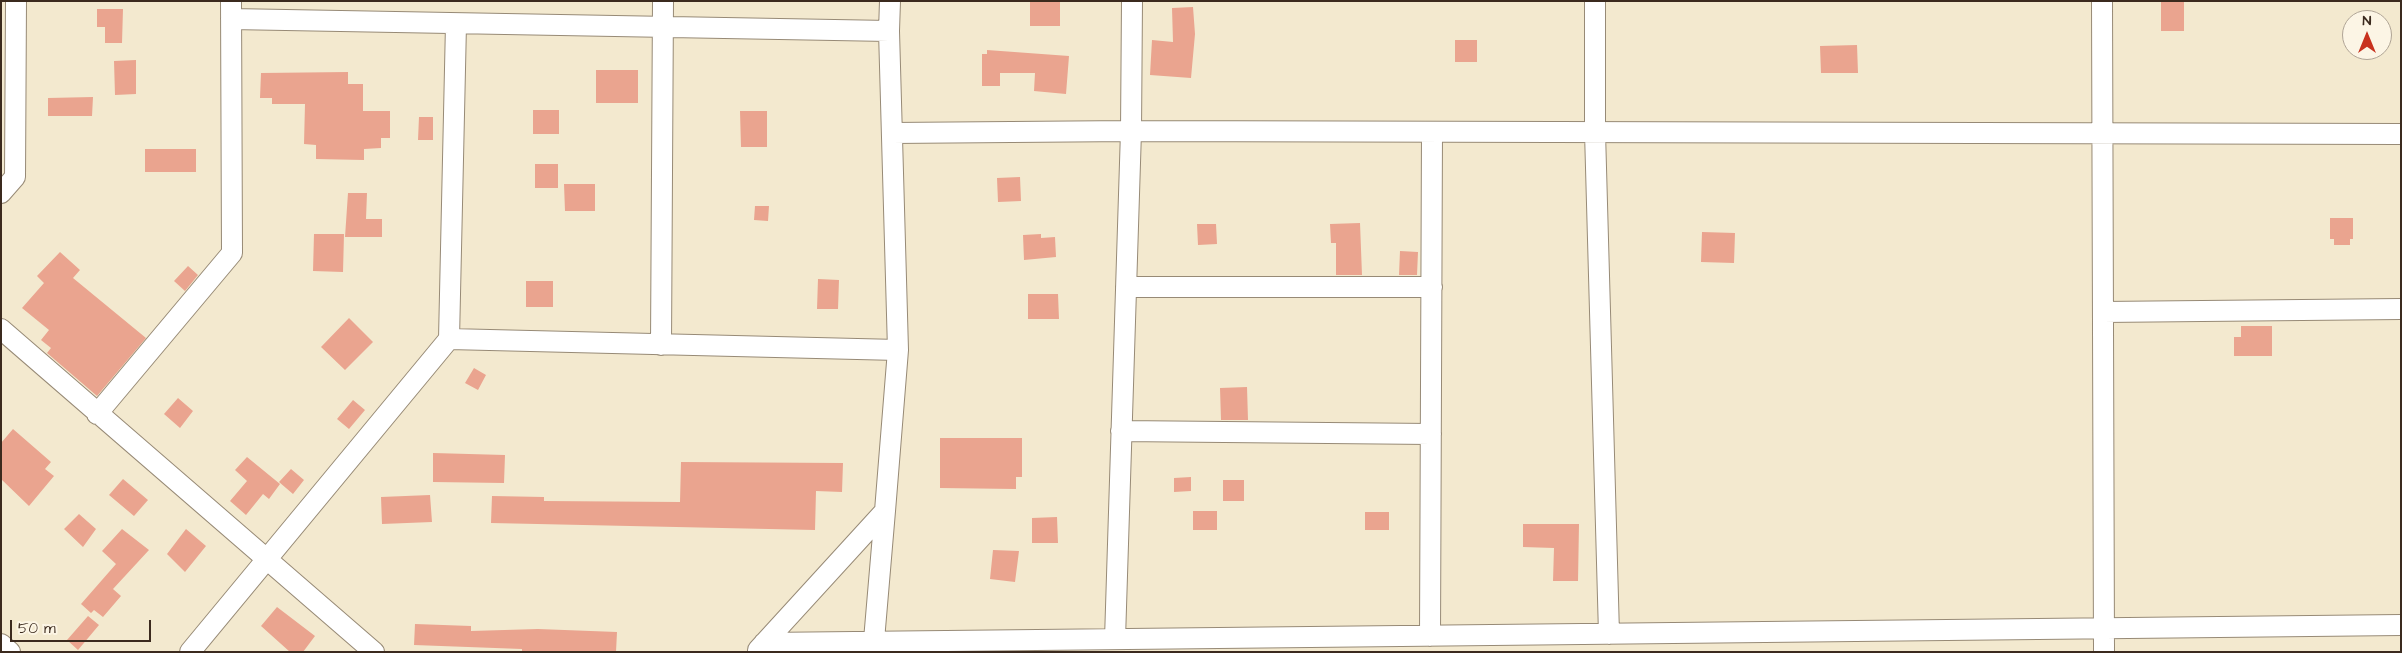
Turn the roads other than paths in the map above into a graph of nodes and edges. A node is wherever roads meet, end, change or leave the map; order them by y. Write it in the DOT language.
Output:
graph roads {
  1 [pos="16,1"];
  2 [pos="663,1"];
  3 [pos="890,1"];
  4 [pos="1132,1"];
  5 [pos="1595,1"];
  6 [pos="2102,1"];
  7 [pos="231,10"];
  8 [pos="456,24"];
  9 [pos="663,25"];
  10 [pos="889,31"];
  11 [pos="8,84"];
  12 [pos="1131,131"];
  13 [pos="1432,132"];
  14 [pos="1595,132"];
  15 [pos="892,133"];
  16 [pos="2102,134"];
  17 [pos="2401,134"];
  18 [pos="1,193"];
  19 [pos="1126,287"];
  20 [pos="1432,287"];
  21 [pos="2401,309"];
  22 [pos="2103,312"];
  23 [pos="1,329"];
  24 [pos="448,339"];
  25 [pos="661,345"];
  26 [pos="898,350"];
  27 [pos="97,414"];
  28 [pos="1121,431"];
  29 [pos="1431,434"];
  30 [pos="885,510"];
  31 [pos="266,558"];
  32 [pos="2401,625"];
  33 [pos="2104,628"];
  34 [pos="1609,634"];
  35 [pos="1430,636"];
  36 [pos="1115,639"];
  37 [pos="1550,643"];
  38 [pos="1,644"];
  39 [pos="1385,644"];
  40 [pos="1079,646"];
  41 [pos="760,647"];
  42 [pos="874,647"];
  43 [pos="10,652"];
  44 [pos="190,652"];
  45 [pos="374,652"];
  46 [pos="2104,652"];
  1 -- 11 [label="street"];
  2 -- 9 [label="street"];
  3 -- 10 [label="street"];
  4 -- 12 [label="street"];
  5 -- 14 [label="street"];
  6 -- 16 [label="street"];
  7 -- 8 [label="street"];
  7 -- 27 [label="street"];
  8 -- 9 [label="street"];
  8 -- 24 [label="street"];
  9 -- 10 [label="street"];
  9 -- 25 [label="street"];
  10 -- 15 [label="street"];
  11 -- 18 [label="street"];
  12 -- 13 [label="street"];
  12 -- 15 [label="street"];
  12 -- 19 [label="street"];
  13 -- 14 [label="street"];
  13 -- 20 [label="street"];
  14 -- 16 [label="street"];
  14 -- 34 [label="street"];
  15 -- 26 [label="street"];
  16 -- 17 [label="street"];
  16 -- 22 [label="street"];
  19 -- 20 [label="street"];
  19 -- 28 [label="street"];
  20 -- 29 [label="street"];
  21 -- 22 [label="street"];
  22 -- 33 [label="street"];
  23 -- 27 [label="street"];
  24 -- 25 [label="street"];
  24 -- 31 [label="street"];
  25 -- 26 [label="street"];
  26 -- 30 [label="street"];
  27 -- 31 [label="street"];
  28 -- 29 [label="street"];
  28 -- 36 [label="street"];
  29 -- 35 [label="street"];
  30 -- 41 [label="street"];
  30 -- 42 [label="street"];
  31 -- 44 [label="street"];
  31 -- 45 [label="street"];
  32 -- 33 [label="street"];
  33 -- 34 [label="street"];
  33 -- 46 [label="street"];
  34 -- 37 [label="street"];
  35 -- 37 [label="street"];
  35 -- 39 [label="street"];
  36 -- 39 [label="street"];
  36 -- 40 [label="street"];
  38 -- 43 [label="street"];
  40 -- 42 [label="street"];
  41 -- 42 [label="street"];
}
